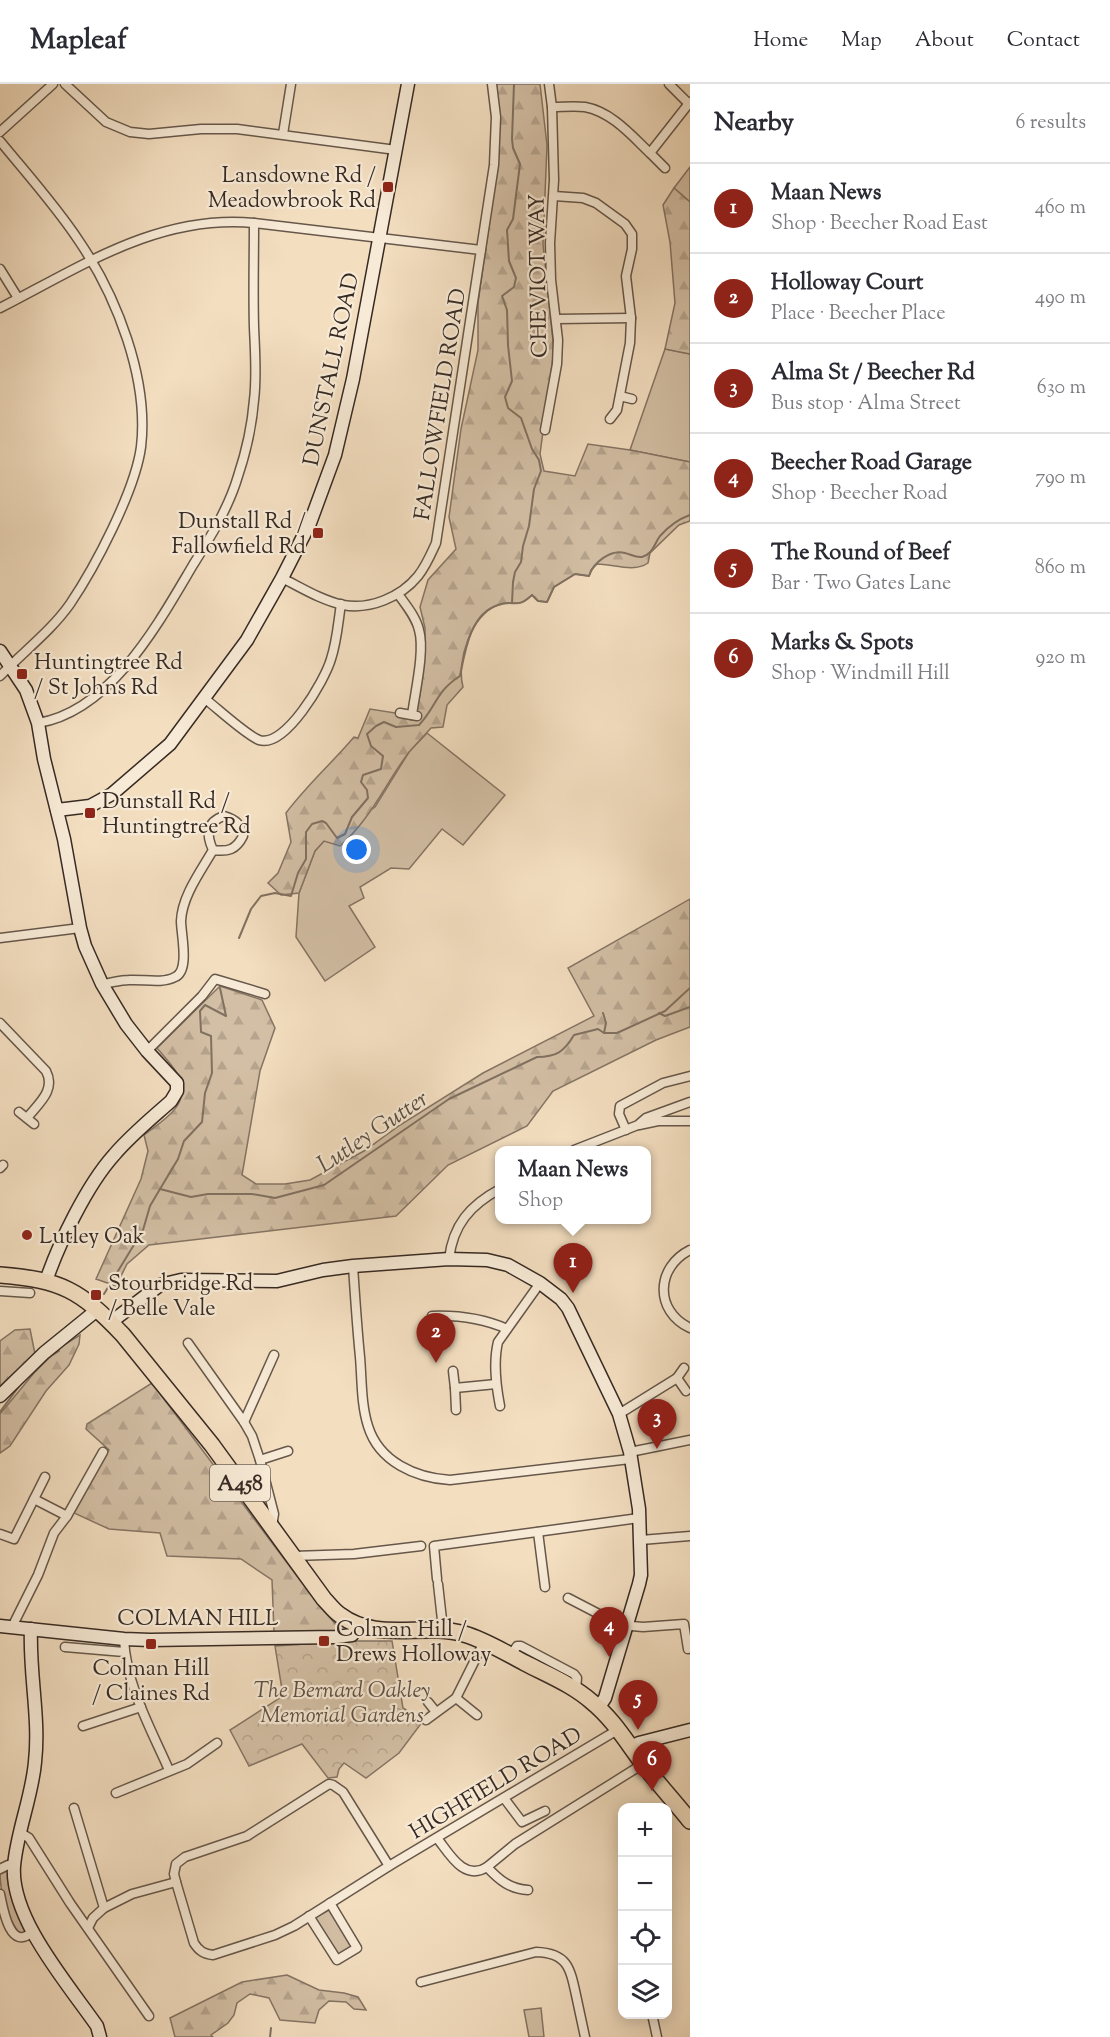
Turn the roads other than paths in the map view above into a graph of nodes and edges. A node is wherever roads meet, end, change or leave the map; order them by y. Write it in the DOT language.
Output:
graph roads {
  1 [pos="53,84"];
  2 [pos="65,84"];
  3 [pos="291,84"];
  4 [pos="408,84"];
  5 [pos="492,84"];
  6 [pos="549,84"];
  7 [pos="669,84"];
  8 [pos="689,103"];
  9 [pos="552,107"];
  10 [pos="0,132"];
  11 [pos="283,134"];
  12 [pos="0,141"];
  13 [pos="396,150"];
  14 [pos="650,153"];
  15 [pos="665,168"];
  16 [pos="554,196"];
  17 [pos="254,223"];
  18 [pos="379,237"];
  19 [pos="481,250"];
  20 [pos="91,261"];
  21 [pos="0,269"];
  22 [pos="18,298"];
  23 [pos="0,308"];
  24 [pos="631,318"];
  25 [pos="557,319"];
  26 [pos="620,396"];
  27 [pos="632,399"];
  28 [pos="610,418"];
  29 [pos="545,430"];
  30 [pos="282,578"];
  31 [pos="398,594"];
  32 [pos="341,604"];
  33 [pos="0,651"];
  34 [pos="11,665"];
  35 [pos="0,676"];
  36 [pos="204,698"];
  37 [pos="400,713"];
  38 [pos="38,723"];
  39 [pos="57,810"];
  40 [pos="213,850"];
  41 [pos="80,928"];
  42 [pos="0,938"];
  43 [pos="102,984"];
  44 [pos="265,993"];
  45 [pos="2,1028"];
  46 [pos="147,1051"];
  47 [pos="690,1076"];
  48 [pos="690,1102"];
  49 [pos="19,1112"];
  50 [pos="690,1121"];
  51 [pos="639,1125"];
  52 [pos="626,1130"];
  53 [pos="588,1146"];
  54 [pos="495,1192"];
  55 [pos="690,1250"];
  56 [pos="449,1259"];
  57 [pos="353,1266"];
  58 [pos="0,1275"];
  59 [pos="46,1281"];
  60 [pos="540,1283"];
  61 [pos="0,1291"];
  62 [pos="30,1293"];
  63 [pos="97,1310"];
  64 [pos="432,1316"];
  65 [pos="111,1322"];
  66 [pos="690,1328"];
  67 [pos="507,1329"];
  68 [pos="188,1343"];
  69 [pos="274,1354"];
  70 [pos="684,1368"];
  71 [pos="453,1371"];
  72 [pos="677,1378"];
  73 [pos="496,1384"];
  74 [pos="455,1388"];
  75 [pos="686,1391"];
  76 [pos="0,1396"];
  77 [pos="500,1406"];
  78 [pos="456,1410"];
  79 [pos="619,1414"];
  80 [pos="244,1422"];
  81 [pos="690,1440"];
  82 [pos="103,1452"];
  83 [pos="288,1452"];
  84 [pos="630,1456"];
  85 [pos="260,1460"];
  86 [pos="45,1477"];
  87 [pos="34,1499"];
  88 [pos="67,1516"];
  89 [pos="639,1518"];
  90 [pos="272,1526"];
  91 [pos="538,1532"];
  92 [pos="0,1534"];
  93 [pos="690,1536"];
  94 [pos="641,1540"];
  95 [pos="421,1546"];
  96 [pos="294,1557"];
  97 [pos="545,1587"];
  98 [pos="568,1598"];
  99 [pos="360,1625"];
  100 [pos="627,1626"];
  101 [pos="6,1627"];
  102 [pos="31,1629"];
  103 [pos="444,1629"];
  104 [pos="57,1631"];
  105 [pos="124,1639"];
  106 [pos="484,1642"];
  107 [pos="65,1647"];
  108 [pos="688,1649"];
  109 [pos="30,1650"];
  110 [pos="124,1652"];
  111 [pos="456,1698"];
  112 [pos="428,1702"];
  113 [pos="141,1707"];
  114 [pos="599,1707"];
  115 [pos="436,1712"];
  116 [pos="477,1715"];
  117 [pos="426,1720"];
  118 [pos="83,1726"];
  119 [pos="619,1729"];
  120 [pos="690,1730"];
  121 [pos="217,1743"];
  122 [pos="632,1747"];
  123 [pos="643,1764"];
  124 [pos="169,1770"];
  125 [pos="116,1793"];
  126 [pos="504,1798"];
  127 [pos="74,1808"];
  128 [pos="545,1811"];
  129 [pos="690,1821"];
  130 [pos="21,1833"];
  131 [pos="437,1838"];
  132 [pos="14,1866"];
  133 [pos="389,1866"];
  134 [pos="487,1867"];
  135 [pos="0,1869"];
  136 [pos="176,1882"];
  137 [pos="528,1890"];
  138 [pos="0,1894"];
  139 [pos="330,1903"];
  140 [pos="104,1908"];
  141 [pos="309,1916"];
  142 [pos="3,1924"];
  143 [pos="88,1928"];
  144 [pos="32,1932"];
  145 [pos="421,1982"];
  146 [pos="149,2016"];
  147 [pos="653,2019"];
  148 [pos="100,2037"];
  149 [pos="585,2037"];
  150 [pos="657,2037"];
  1 -- 10 [label="street"];
  2 -- 11 [label="street"];
  3 -- 11 [label="street"];
  4 -- 13 [label="street, DUNSTALL ROAD"];
  5 -- 19 [label="street, FALLOWFIELD ROAD"];
  6 -- 9 [label="street, CHEVIOT WAY"];
  7 -- 8 [label="street"];
  8 -- 14 [label="street"];
  9 -- 14 [label="street"];
  9 -- 16 [label="street, CHEVIOT WAY"];
  11 -- 13 [label="street"];
  12 -- 20 [label="street"];
  13 -- 18 [label="street, DUNSTALL ROAD"];
  14 -- 15 [label="street"];
  16 -- 24 [label="street"];
  16 -- 25 [label="street, CHEVIOT WAY"];
  17 -- 18 [label="street"];
  17 -- 20 [label="street"];
  17 -- 38 [label="street"];
  18 -- 19 [label="street"];
  18 -- 30 [label="street, DUNSTALL ROAD"];
  19 -- 31 [label="street, FALLOWFIELD ROAD"];
  20 -- 22 [label="street"];
  20 -- 34 [label="street"];
  21 -- 22 [label="street"];
  22 -- 23 [label="street"];
  24 -- 25 [label="street"];
  24 -- 26 [label="street"];
  25 -- 29 [label="street, CHEVIOT WAY"];
  26 -- 27 [label="street"];
  26 -- 28 [label="street"];
  30 -- 32 [label="street, FALLOWFIELD ROAD"];
  30 -- 36 [label="street, DUNSTALL ROAD"];
  31 -- 32 [label="street, FALLOWFIELD ROAD"];
  31 -- 37 [label="street"];
  32 -- 36 [label="street"];
  33 -- 34 [label="street"];
  34 -- 35 [label="street"];
  34 -- 38 [label="street"];
  36 -- 39 [label="street, DUNSTALL ROAD"];
  38 -- 39 [label="street"];
  39 -- 41 [label="street"];
  40 -- 40 [label="street"];
  40 -- 43 [label="street"];
  41 -- 42 [label="street"];
  41 -- 43 [label="street"];
  43 -- 46 [label="street"];
  44 -- 46 [label="street"];
  45 -- 49 [label="street"];
  46 -- 59 [label="street"];
  47 -- 52 [label="street"];
  48 -- 51 [label="street"];
  50 -- 51 [label="street"];
  51 -- 52 [label="street"];
  52 -- 53 [label="street"];
  54 -- 56 [label="street"];
  55 -- 66 [label="street"];
  56 -- 57 [label="street"];
  56 -- 60 [label="street"];
  57 -- 65 [label="street"];
  57 -- 84 [label="street"];
  58 -- 59 [label="highway, A458"];
  59 -- 63 [label="highway, A458"];
  60 -- 67 [label="street"];
  60 -- 79 [label="street"];
  61 -- 62 [label="street"];
  63 -- 65 [label="highway, A458"];
  63 -- 76 [label="street"];
  64 -- 67 [label="street"];
  65 -- 90 [label="highway, A458"];
  67 -- 73 [label="street"];
  68 -- 80 [label="street"];
  69 -- 80 [label="street"];
  70 -- 72 [label="street"];
  71 -- 74 [label="street"];
  72 -- 75 [label="street"];
  72 -- 79 [label="street"];
  73 -- 74 [label="street"];
  73 -- 77 [label="street"];
  74 -- 78 [label="street"];
  79 -- 84 [label="street"];
  80 -- 85 [label="street"];
  81 -- 84 [label="street"];
  82 -- 88 [label="street"];
  83 -- 85 [label="street"];
  84 -- 89 [label="street"];
  85 -- 90 [label="street"];
  86 -- 87 [label="street"];
  87 -- 88 [label="street"];
  87 -- 92 [label="street"];
  88 -- 101 [label="street"];
  89 -- 91 [label="street"];
  89 -- 94 [label="street"];
  90 -- 96 [label="highway, A458"];
  91 -- 97 [label="street"];
  91 -- 103 [label="street"];
  93 -- 94 [label="street"];
  94 -- 100 [label="street"];
  95 -- 96 [label="street"];
  96 -- 99 [label="highway, A458"];
  98 -- 100 [label="street"];
  99 -- 103 [label="highway, A458"];
  99 -- 105 [label="street, COLMAN HILL"];
  100 -- 108 [label="street"];
  100 -- 114 [label="street"];
  101 -- 102 [label="street, COLMAN HILL"];
  102 -- 104 [label="street, COLMAN HILL"];
  102 -- 109 [label="street"];
  103 -- 106 [label="highway, A458"];
  104 -- 105 [label="street, COLMAN HILL"];
  104 -- 109 [label="street"];
  105 -- 110 [label="street"];
  106 -- 111 [label="street"];
  106 -- 114 [label="highway, A458"];
  107 -- 110 [label="street"];
  109 -- 130 [label="street"];
  110 -- 113 [label="street"];
  111 -- 115 [label="street"];
  111 -- 116 [label="street"];
  112 -- 115 [label="street"];
  113 -- 118 [label="street"];
  113 -- 124 [label="street"];
  114 -- 119 [label="highway, A458"];
  115 -- 117 [label="street"];
  119 -- 122 [label="highway, A458"];
  119 -- 126 [label="street, HIGHFIELD ROAD"];
  120 -- 122 [label="street"];
  121 -- 124 [label="street"];
  122 -- 123 [label="highway, A458"];
  123 -- 129 [label="highway, A458"];
  123 -- 134 [label="street"];
  124 -- 125 [label="street"];
  126 -- 128 [label="street"];
  126 -- 131 [label="street, HIGHFIELD ROAD"];
  127 -- 140 [label="street"];
  130 -- 132 [label="street"];
  130 -- 143 [label="street"];
  131 -- 133 [label="street, HIGHFIELD ROAD"];
  131 -- 134 [label="street"];
  132 -- 135 [label="street"];
  132 -- 144 [label="street"];
  133 -- 136 [label="street"];
  133 -- 139 [label="street, HIGHFIELD ROAD"];
  134 -- 137 [label="street"];
  136 -- 140 [label="street"];
  136 -- 141 [label="street, HIGHFIELD ROAD"];
  138 -- 142 [label="street"];
  139 -- 141 [label="street, HIGHFIELD ROAD"];
  139 -- 141 [label="street"];
  140 -- 143 [label="street"];
  142 -- 144 [label="street"];
  143 -- 146 [label="street"];
  144 -- 148 [label="street"];
  145 -- 149 [label="street"];
  147 -- 150 [label="street"];
}
